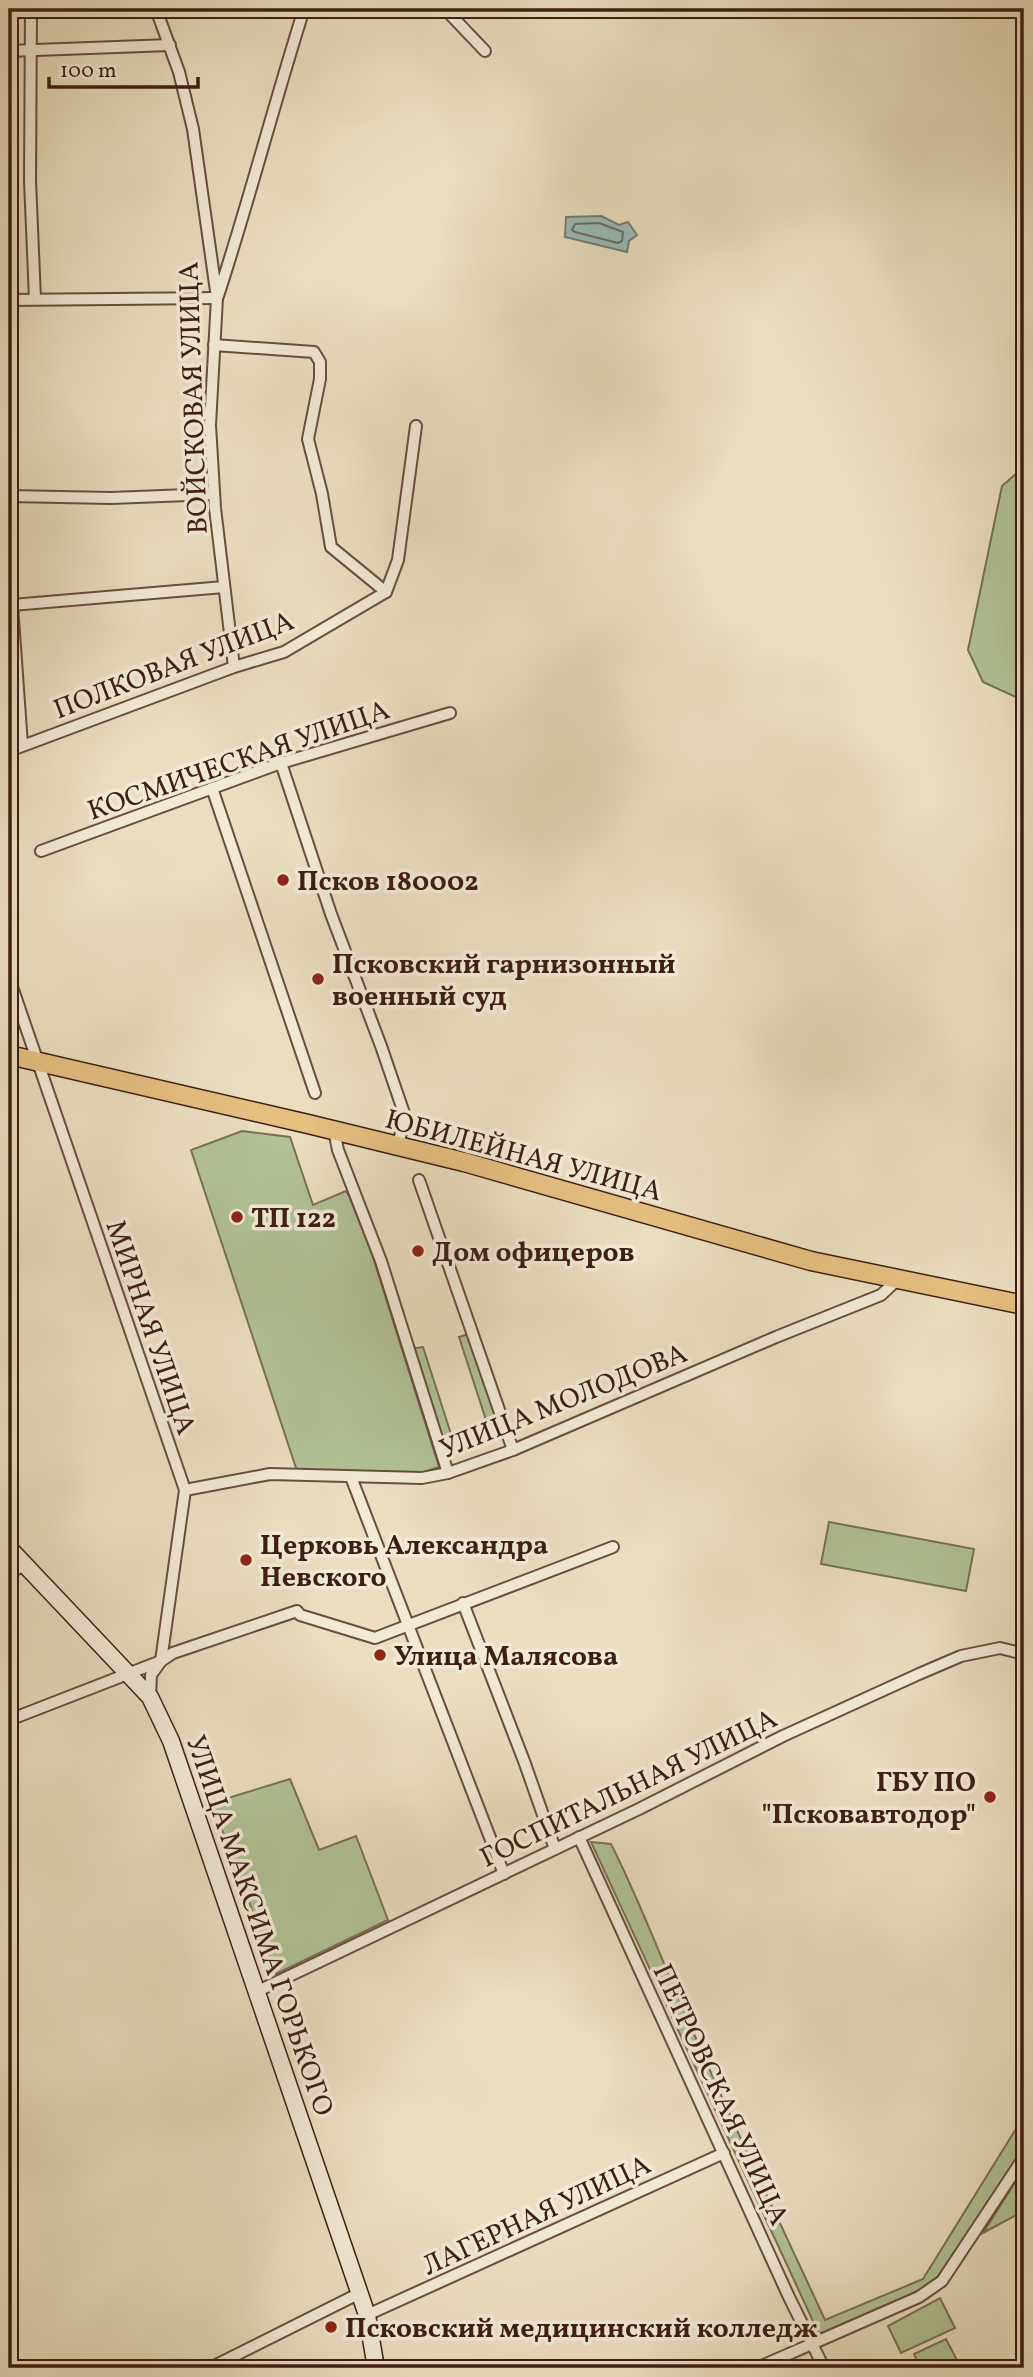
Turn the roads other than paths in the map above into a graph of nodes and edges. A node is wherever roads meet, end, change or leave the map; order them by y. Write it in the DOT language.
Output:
graph roads {
  1 [pos="31,9"];
  2 [pos="156,9"];
  3 [pos="304,9"];
  4 [pos="445,9"];
  5 [pos="170,45"];
  6 [pos="9,51"];
  7 [pos="30,51"];
  8 [pos="485,51"];
  9 [pos="217,298"];
  10 [pos="35,299"];
  11 [pos="9,300"];
  12 [pos="214,345"];
  13 [pos="416,426"];
  14 [pos="9,462"];
  15 [pos="214,494"];
  16 [pos="9,496"];
  17 [pos="224,587"];
  18 [pos="386,592"];
  19 [pos="12,605"];
  20 [pos="234,667"];
  21 [pos="450,713"];
  22 [pos="22,745"];
  23 [pos="9,751"];
  24 [pos="281,763"];
  25 [pos="212,789"];
  26 [pos="41,851"];
  27 [pos="9,978"];
  28 [pos="9,1055"];
  29 [pos="36,1061"];
  30 [pos="316,1093"];
  31 [pos="334,1130"];
  32 [pos="398,1145"];
  33 [pos="419,1180"];
  34 [pos="898,1279"];
  35 [pos="1024,1305"];
  36 [pos="513,1450"];
  37 [pos="448,1473"];
  38 [pos="351,1476"];
  39 [pos="184,1490"];
  40 [pos="613,1547"];
  41 [pos="9,1548"];
  42 [pos="25,1565"];
  43 [pos="9,1573"];
  44 [pos="463,1603"];
  45 [pos="407,1625"];
  46 [pos="1024,1654"];
  47 [pos="161,1661"];
  48 [pos="129,1673"];
  49 [pos="150,1697"];
  50 [pos="9,1720"];
  51 [pos="579,1837"];
  52 [pos="555,1849"];
  53 [pos="504,1874"];
  54 [pos="258,1991"];
  55 [pos="724,2153"];
  56 [pos="1024,2157"];
  57 [pos="360,2293"];
  58 [pos="367,2315"];
  59 [pos="813,2343"];
  60 [pos="210,2368"];
  61 [pos="376,2368"];
  62 [pos="757,2368"];
  63 [pos="824,2368"];
  1 -- 7 [label="street"];
  2 -- 5 [label="street, ВОЙСКОВАЯ УЛИЦА"];
  3 -- 9 [label="street"];
  4 -- 8 [label="street"];
  5 -- 7 [label="street"];
  5 -- 9 [label="street, ВОЙСКОВАЯ УЛИЦА"];
  6 -- 7 [label="street"];
  7 -- 10 [label="street"];
  9 -- 10 [label="street"];
  9 -- 12 [label="street, ВОЙСКОВАЯ УЛИЦА"];
  10 -- 11 [label="street"];
  12 -- 15 [label="street, ВОЙСКОВАЯ УЛИЦА"];
  12 -- 18 [label="street"];
  13 -- 18 [label="street"];
  14 -- 16 [label="street"];
  15 -- 16 [label="street"];
  15 -- 17 [label="street, ВОЙСКОВАЯ УЛИЦА"];
  16 -- 19 [label="street"];
  17 -- 19 [label="street"];
  17 -- 20 [label="street, ВОЙСКОВАЯ УЛИЦА"];
  18 -- 20 [label="street, ПОЛКОВАЯ УЛИЦА"];
  19 -- 22 [label="street"];
  20 -- 22 [label="street, ПОЛКОВАЯ УЛИЦА"];
  21 -- 24 [label="street, КОСМИЧЕСКАЯ УЛИЦА"];
  22 -- 23 [label="street, ПОЛКОВАЯ УЛИЦА"];
  24 -- 25 [label="street, КОСМИЧЕСКАЯ УЛИЦА"];
  24 -- 32 [label="street"];
  25 -- 26 [label="street, КОСМИЧЕСКАЯ УЛИЦА"];
  25 -- 30 [label="street"];
  27 -- 29 [label="street, МИРНАЯ УЛИЦА"];
  28 -- 29 [label="main road, ЮБИЛЕЙНАЯ УЛИЦА"];
  29 -- 31 [label="main road, ЮБИЛЕЙНАЯ УЛИЦА"];
  29 -- 39 [label="street, МИРНАЯ УЛИЦА"];
  31 -- 32 [label="main road, ЮБИЛЕЙНАЯ УЛИЦА"];
  31 -- 37 [label="street"];
  32 -- 34 [label="main road, ЮБИЛЕЙНАЯ УЛИЦА"];
  33 -- 36 [label="street"];
  34 -- 35 [label="main road, ЮБИЛЕЙНАЯ УЛИЦА"];
  34 -- 36 [label="street, УЛИЦА МОЛОДОВА"];
  36 -- 37 [label="street, УЛИЦА МОЛОДОВА"];
  37 -- 38 [label="street, УЛИЦА МОЛОДОВА"];
  38 -- 39 [label="street, УЛИЦА МОЛОДОВА"];
  38 -- 45 [label="street"];
  39 -- 47 [label="street, МИРНАЯ УЛИЦА"];
  40 -- 44 [label="street"];
  41 -- 42 [label="main road, УЛИЦА МАКСИМА ГОРЬКОГО"];
  42 -- 43 [label="street"];
  42 -- 48 [label="main road, УЛИЦА МАКСИМА ГОРЬКОГО"];
  44 -- 45 [label="street"];
  44 -- 52 [label="street"];
  45 -- 47 [label="street"];
  45 -- 53 [label="street"];
  46 -- 51 [label="street, ГОСПИТАЛЬНАЯ УЛИЦА"];
  47 -- 48 [label="street"];
  47 -- 49 [label="street, МИРНАЯ УЛИЦА"];
  48 -- 49 [label="main road, УЛИЦА МАКСИМА ГОРЬКОГО"];
  48 -- 50 [label="street"];
  49 -- 54 [label="main road, УЛИЦА МАКСИМА ГОРЬКОГО"];
  51 -- 52 [label="street, ГОСПИТАЛЬНАЯ УЛИЦА"];
  51 -- 55 [label="street, ПЕТРОВСКАЯ УЛИЦА"];
  52 -- 53 [label="street, ГОСПИТАЛЬНАЯ УЛИЦА"];
  53 -- 54 [label="street, ГОСПИТАЛЬНАЯ УЛИЦА"];
  54 -- 57 [label="main road, УЛИЦА МАКСИМА ГОРЬКОГО"];
  55 -- 58 [label="street, ЛАГЕРНАЯ УЛИЦА"];
  55 -- 59 [label="street, ПЕТРОВСКАЯ УЛИЦА"];
  56 -- 59 [label="street"];
  57 -- 58 [label="main road, УЛИЦА МАКСИМА ГОРЬКОГО"];
  57 -- 60 [label="street"];
  58 -- 61 [label="main road, УЛИЦА МАКСИМА ГОРЬКОГО"];
  59 -- 62 [label="street"];
  59 -- 63 [label="street, ПЕТРОВСКАЯ УЛИЦА"];
}
